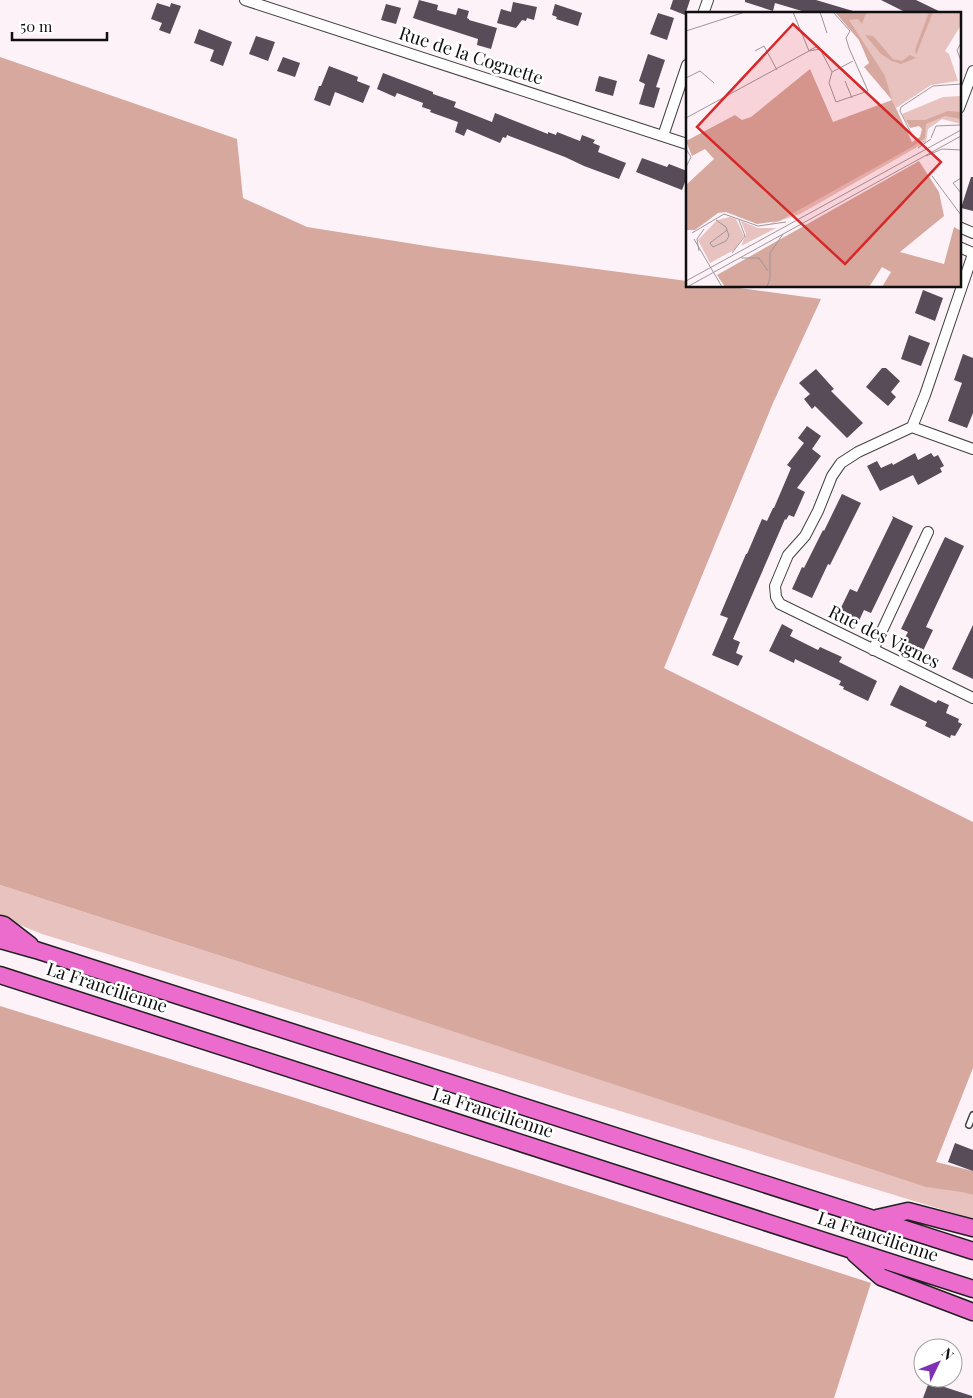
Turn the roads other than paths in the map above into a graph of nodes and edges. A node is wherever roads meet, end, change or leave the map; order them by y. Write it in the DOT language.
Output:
graph roads {
  1 [pos="245,0"];
  2 [pos="708,0"];
  3 [pos="704,12"];
  4 [pos="686,68"];
  5 [pos="973,71"];
  6 [pos="960,105"];
  7 [pos="664,136"];
  8 [pos="686,144"];
  9 [pos="960,227"];
  10 [pos="973,233"];
  11 [pos="960,247"];
  12 [pos="973,253"];
  13 [pos="912,426"];
  14 [pos="973,449"];
  15 [pos="928,532"];
  16 [pos="874,650"];
  17 [pos="973,698"];
  18 [pos="0,924"];
  19 [pos="0,940"];
  20 [pos="36,950"];
  21 [pos="0,975"];
  22 [pos="973,1115"];
  23 [pos="969,1125"];
  24 [pos="875,1219"];
  25 [pos="973,1228"];
  26 [pos="849,1249"];
  27 [pos="973,1250"];
  28 [pos="973,1289"];
  29 [pos="973,1312"];
  1 -- 7 [label="street, Rue de la Cognette"];
  2 -- 3 [label="street"];
  4 -- 7 [label="street"];
  5 -- 6 [label="street"];
  7 -- 8 [label="street, Rue de la Cognette"];
  9 -- 10 [label="street"];
  11 -- 12 [label="street"];
  12 -- 13 [label="street"];
  13 -- 14 [label="street"];
  13 -- 16 [label="street, Rue des Vignes"];
  15 -- 16 [label="street"];
  16 -- 17 [label="street, Rue des Vignes"];
  18 -- 20 [label="highway"];
  19 -- 20 [label="highway, La Francilienne"];
  20 -- 24 [label="highway, La Francilienne"];
  21 -- 26 [label="highway, La Francilienne"];
  22 -- 23 [label="lane"];
  24 -- 25 [label="highway"];
  24 -- 27 [label="highway, La Francilienne"];
  26 -- 28 [label="highway, La Francilienne"];
  26 -- 29 [label="highway"];
}
